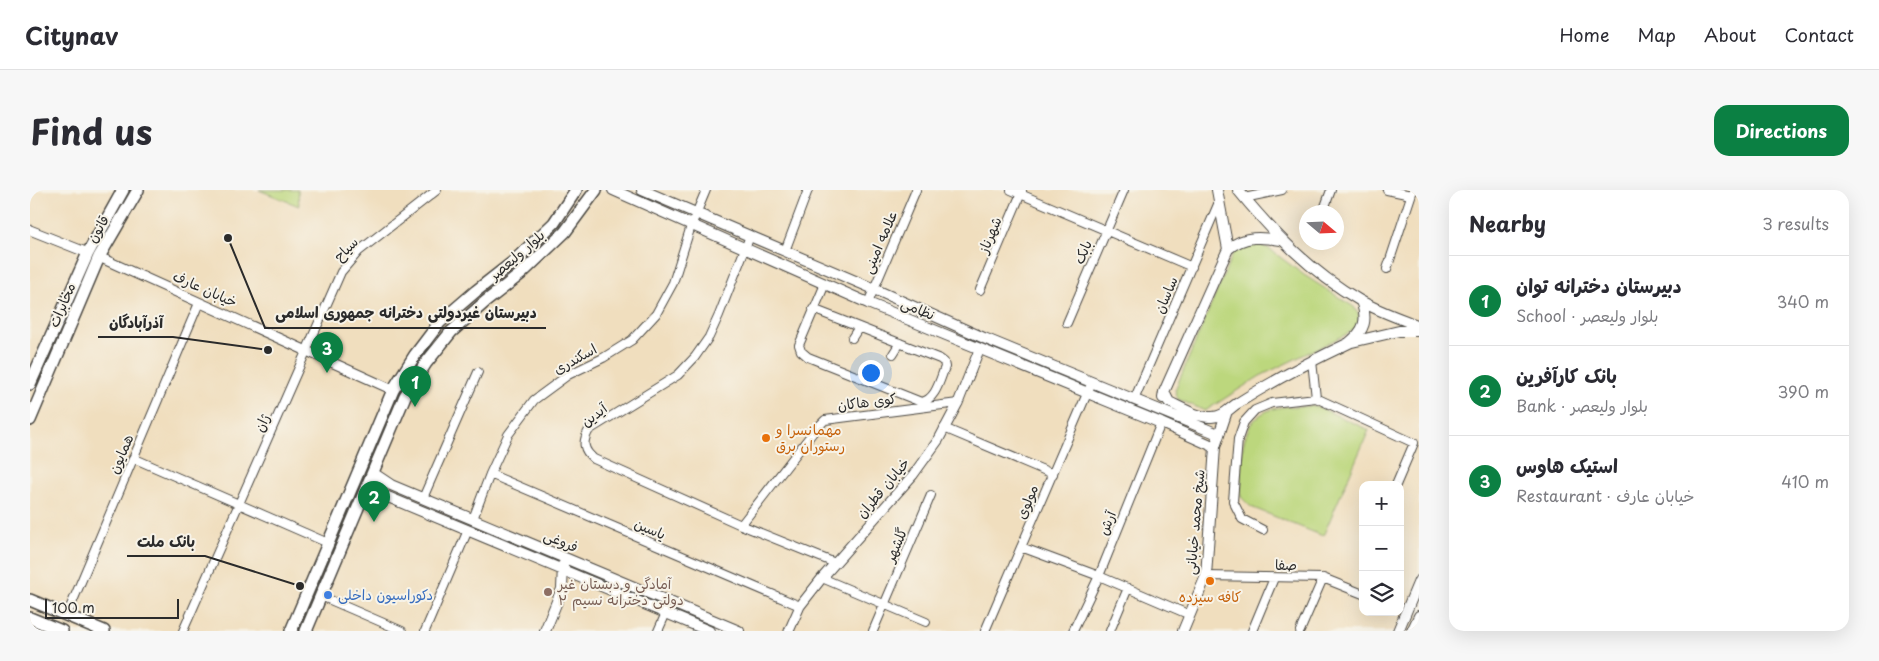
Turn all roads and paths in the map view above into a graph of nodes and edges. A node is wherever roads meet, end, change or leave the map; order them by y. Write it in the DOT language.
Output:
graph roads {
  1 [pos="123,190"];
  2 [pos="138,190"];
  3 [pos="437,190"];
  4 [pos="576,190"];
  5 [pos="596,190"];
  6 [pos="613,190"];
  7 [pos="642,190"];
  8 [pos="706,190"];
  9 [pos="808,190"];
  10 [pos="916,190"];
  11 [pos="1010,190"];
  12 [pos="1124,190"];
  13 [pos="1282,190"];
  14 [pos="1330,190"];
  15 [pos="1387,190"];
  16 [pos="1021,192"];
  17 [pos="1412,192"];
  18 [pos="1241,194"];
  19 [pos="1218,195"];
  20 [pos="1325,205"];
  21 [pos="696,214"];
  22 [pos="692,226"];
  23 [pos="30,230"];
  24 [pos="1106,230"];
  25 [pos="750,236"];
  26 [pos="1281,240"];
  27 [pos="533,243"];
  28 [pos="745,249"];
  29 [pos="1228,249"];
  30 [pos="544,252"];
  31 [pos="789,253"];
  32 [pos="94,255"];
  33 [pos="1192,267"];
  34 [pos="788,268"];
  35 [pos="1387,269"];
  36 [pos="825,284"];
  37 [pos="874,289"];
  38 [pos="980,290"];
  39 [pos="1361,301"];
  40 [pos="199,303"];
  41 [pos="868,303"];
  42 [pos="813,309"];
  43 [pos="1067,323"];
  44 [pos="1419,326"];
  45 [pos="859,327"];
  46 [pos="1419,331"];
  47 [pos="852,338"];
  48 [pos="984,338"];
  49 [pos="900,343"];
  50 [pos="1349,343"];
  51 [pos="979,350"];
  52 [pos="307,351"];
  53 [pos="894,354"];
  54 [pos="1312,361"];
  55 [pos="478,372"];
  56 [pos="1092,382"];
  57 [pos="30,384"];
  58 [pos="393,390"];
  59 [pos="1164,392"];
  60 [pos="1088,394"];
  61 [pos="1316,398"];
  62 [pos="1134,400"];
  63 [pos="958,403"];
  64 [pos="1161,410"];
  65 [pos="1226,414"];
  66 [pos="30,420"];
  67 [pos="1161,423"];
  68 [pos="944,428"];
  69 [pos="1218,434"];
  70 [pos="1215,447"];
  71 [pos="133,458"];
  72 [pos="373,473"];
  73 [pos="490,474"];
  74 [pos="1053,474"];
  75 [pos="1398,481"];
  76 [pos="931,495"];
  77 [pos="363,498"];
  78 [pos="423,498"];
  79 [pos="239,504"];
  80 [pos="473,519"];
  81 [pos="741,525"];
  82 [pos="468,530"];
  83 [pos="1263,530"];
  84 [pos="328,543"];
  85 [pos="1021,547"];
  86 [pos="564,558"];
  87 [pos="836,563"];
  88 [pos="581,565"];
  89 [pos="318,568"];
  90 [pos="562,570"];
  91 [pos="331,574"];
  92 [pos="575,575"];
  93 [pos="1099,576"];
  94 [pos="1206,576"];
  95 [pos="822,578"];
  96 [pos="1274,578"];
  97 [pos="1323,578"];
  98 [pos="1419,581"];
  99 [pos="1128,588"];
  100 [pos="562,589"];
  101 [pos="1359,592"];
  102 [pos="321,596"];
  103 [pos="30,600"];
  104 [pos="885,605"];
  105 [pos="800,606"];
  106 [pos="1404,609"];
  107 [pos="666,613"];
  108 [pos="67,615"];
  109 [pos="1190,615"];
  110 [pos="1402,616"];
  111 [pos="1419,616"];
  112 [pos="30,618"];
  113 [pos="926,622"];
  114 [pos="62,631"];
  115 [pos="104,631"];
  116 [pos="183,631"];
  117 [pos="291,631"];
  118 [pos="306,631"];
  119 [pos="402,631"];
  120 [pos="426,631"];
  121 [pos="545,631"];
  122 [pos="658,631"];
  123 [pos="709,631"];
  124 [pos="739,631"];
  125 [pos="789,631"];
  126 [pos="874,631"];
  127 [pos="985,631"];
  128 [pos="1073,631"];
  129 [pos="1110,631"];
  130 [pos="1183,631"];
  131 [pos="1252,631"];
  132 [pos="1300,631"];
  133 [pos="1398,631"];
  134 [pos="1412,631"];
  1 -- 32 [label="main road, قانون"];
  2 -- 32 [label="main road, قانون"];
  3 -- 52 [label="street, سیاح"];
  4 -- 27 [label="main road, بلوار ولیعصر"];
  5 -- 30 [label="main road, بلوار ولیعصر"];
  6 -- 22 [label="main road, نظامی"];
  7 -- 21 [label="main road, نظامی"];
  8 -- 21 [label="street, اسکندری"];
  9 -- 31 [label="street"];
  10 -- 37 [label="street, علامه امینی"];
  11 -- 16 [label="street"];
  12 -- 24 [label="street, بابک"];
  13 -- 18 [label="street"];
  14 -- 20 [label="street"];
  15 -- 17 [label="street"];
  16 -- 24 [label="street"];
  16 -- 38 [label="street, شهرناز"];
  17 -- 35 [label="street"];
  18 -- 26 [label="main road"];
  19 -- 29 [label="main road"];
  19 -- 33 [label="street, ساسان"];
  21 -- 22 [label="street, اسکندری"];
  21 -- 25 [label="main road, نظامی"];
  22 -- 28 [label="main road, نظامی"];
  22 -- 73 [label="street, اسکندری"];
  23 -- 32 [label="street, خیابان عارف"];
  24 -- 33 [label="street"];
  24 -- 43 [label="street, بابک"];
  25 -- 28 [label="street, آیدین"];
  25 -- 31 [label="main road, نظامی"];
  26 -- 29 [label="main road"];
  26 -- 39 [label="main road"];
  27 -- 30 [label="main road"];
  27 -- 58 [label="main road, بلوار ولیعصر"];
  28 -- 34 [label="main road, نظامی"];
  28 -- 81 [label="street, آیدین"];
  29 -- 59 [label="main road"];
  30 -- 72 [label="main road, بلوار ولیعصر"];
  31 -- 34 [label="main road"];
  31 -- 37 [label="main road, نظامی"];
  32 -- 40 [label="street, خیابان عارف"];
  32 -- 57 [label="main road, مخابرات"];
  32 -- 66 [label="main road, مخابرات"];
  33 -- 62 [label="street, ساسان"];
  34 -- 36 [label="main road, نظامی"];
  36 -- 41 [label="main road, نظامی"];
  36 -- 42 [label="street"];
  37 -- 41 [label="street, علامه امینی"];
  37 -- 48 [label="main road, نظامی"];
  39 -- 44 [label="main road"];
  39 -- 50 [label="main road"];
  40 -- 52 [label="street, خیابان عارف"];
  40 -- 71 [label="street, همایون"];
  41 -- 51 [label="main road, نظامی"];
  42 -- 45 [label="street"];
  42 -- 49 [label="street"];
  45 -- 47 [label="street"];
  45 -- 49 [label="street"];
  46 -- 50 [label="main road"];
  48 -- 51 [label="main road"];
  48 -- 56 [label="main road, نظامی"];
  49 -- 53 [label="street"];
  50 -- 54 [label="main road"];
  51 -- 60 [label="main road, نظامی"];
  51 -- 63 [label="street, خیابان قطران"];
  52 -- 58 [label="street, خیابان عارف"];
  52 -- 79 [label="street, ژان"];
  54 -- 61 [label="street"];
  54 -- 65 [label="main road"];
  55 -- 78 [label="street"];
  56 -- 60 [label="street, مولوی"];
  56 -- 62 [label="main road, نظامی"];
  58 -- 84 [label="main road, بلوار ولیعصر"];
  59 -- 64 [label="main road"];
  59 -- 65 [label="main road"];
  60 -- 67 [label="main road, نظامی"];
  60 -- 74 [label="street, مولوی"];
  61 -- 75 [label="street"];
  61 -- 83 [label="street"];
  62 -- 64 [label="main road, نظامی"];
  63 -- 68 [label="street, خیابان قطران"];
  63 -- 81 [label="street, کوی هاکان"];
  64 -- 67 [label="main road"];
  64 -- 69 [label="main road, نظامی"];
  65 -- 69 [label="main road, شیخ محمد خیابانی"];
  67 -- 70 [label="main road, نظامی"];
  67 -- 93 [label="street, آرش"];
  68 -- 74 [label="street"];
  68 -- 87 [label="street, خیابان قطران"];
  69 -- 70 [label="main road, شیخ محمد خیابانی"];
  70 -- 94 [label="main road, شیخ محمد خیابانی"];
  71 -- 79 [label="street"];
  71 -- 108 [label="street, همایون"];
  72 -- 77 [label="main road, بلوار ولیعصر"];
  72 -- 78 [label="main road, فروغى"];
  73 -- 80 [label="street, اسکندری"];
  73 -- 105 [label="street, یاسین"];
  74 -- 85 [label="street, مولوی"];
  76 -- 104 [label="street, گلشهر"];
  77 -- 82 [label="main road, فروغى"];
  77 -- 91 [label="main road, بلوار ولیعصر"];
  78 -- 80 [label="main road, فروغى"];
  79 -- 84 [label="street"];
  79 -- 116 [label="street, ژان"];
  80 -- 86 [label="main road, فروغى"];
  81 -- 87 [label="street, آیدین"];
  82 -- 90 [label="main road, فروغى"];
  82 -- 120 [label="street"];
  84 -- 89 [label="main road, بلوار ولیعصر"];
  85 -- 93 [label="street"];
  85 -- 127 [label="street, مولوی"];
  86 -- 88 [label="main road, فروغى"];
  86 -- 90 [label="main road"];
  87 -- 95 [label="street, خیابان قطران"];
  88 -- 92 [label="main road"];
  88 -- 124 [label="main road, فروغى"];
  89 -- 91 [label="main road"];
  89 -- 117 [label="main road, بلوار ولیعصر"];
  90 -- 92 [label="main road, فروغى"];
  90 -- 100 [label="main road"];
  91 -- 102 [label="main road, بلوار ولیعصر"];
  92 -- 100 [label="main road"];
  92 -- 107 [label="main road, فروغى"];
  93 -- 99 [label="street"];
  93 -- 128 [label="street, آرش"];
  94 -- 96 [label="street, صفا"];
  94 -- 109 [label="main road, شیخ محمد خیابانی"];
  95 -- 104 [label="street"];
  95 -- 105 [label="street, خیابان قطران"];
  96 -- 97 [label="street, صفا"];
  96 -- 131 [label="street"];
  97 -- 101 [label="street, صفا"];
  97 -- 132 [label="street"];
  98 -- 106 [label="main road"];
  99 -- 109 [label="street"];
  99 -- 129 [label="street"];
  100 -- 121 [label="main road"];
  102 -- 118 [label="main road, بلوار ولیعصر"];
  102 -- 119 [label="street"];
  103 -- 108 [label="main road"];
  104 -- 113 [label="street"];
  104 -- 126 [label="street, گلشهر"];
  105 -- 125 [label="street, خیابان قطران"];
  107 -- 122 [label="street"];
  107 -- 123 [label="main road, فروغى"];
  108 -- 115 [label="main road"];
  109 -- 130 [label="main road, شیخ محمد خیابانی"];
  110 -- 133 [label="main road"];
  111 -- 134 [label="main road"];
  112 -- 114 [label="main road"];
}
